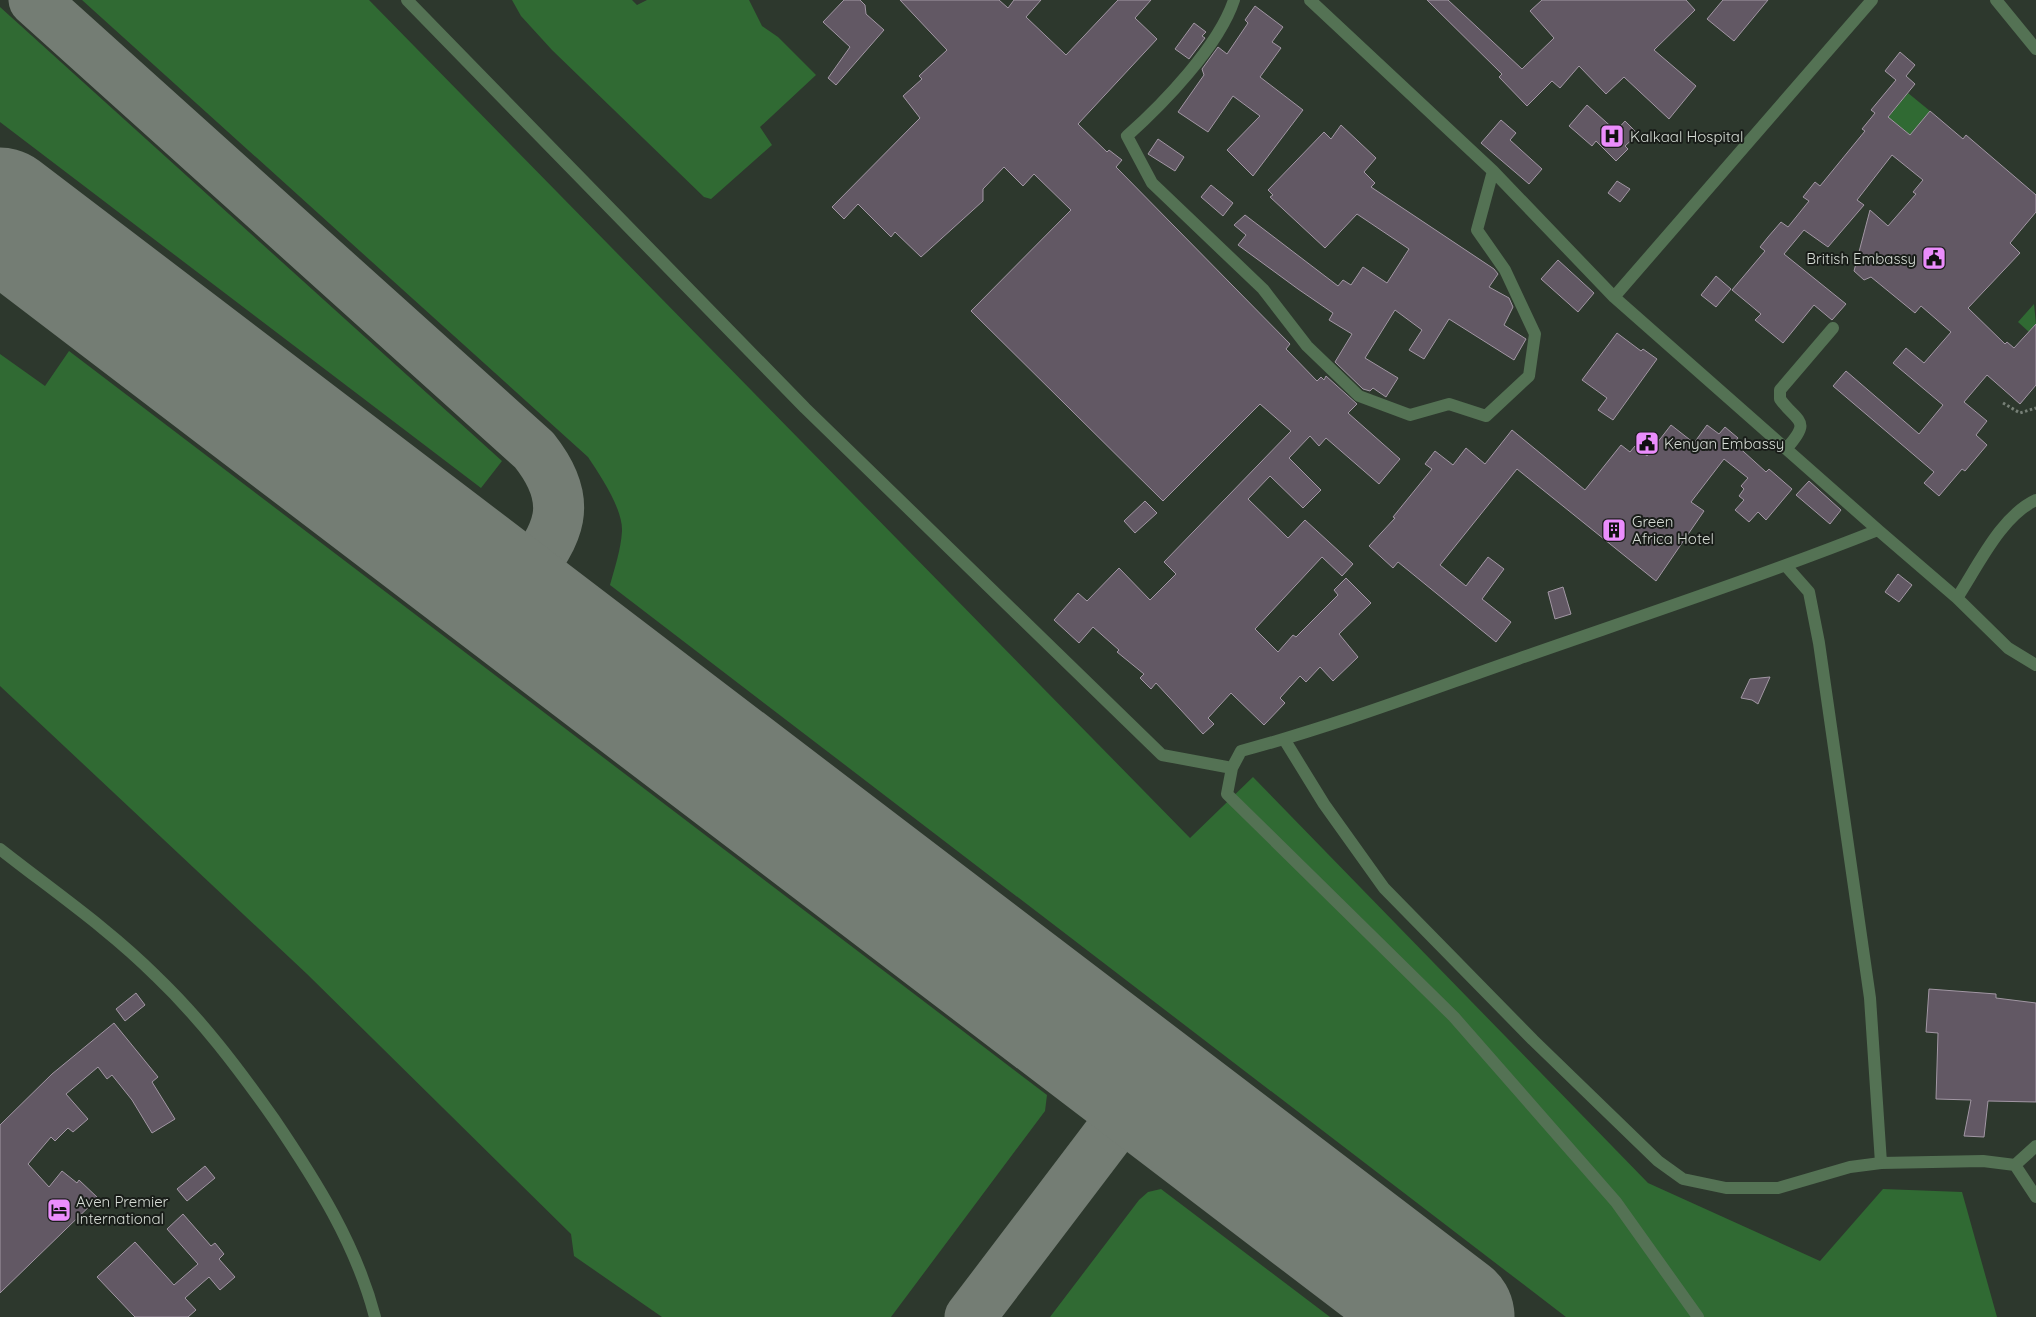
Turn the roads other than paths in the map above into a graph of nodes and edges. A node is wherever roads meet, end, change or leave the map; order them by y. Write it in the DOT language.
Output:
graph roads {
  1 [pos="407,0"];
  2 [pos="1234,0"];
  3 [pos="1310,0"];
  4 [pos="1872,0"];
  5 [pos="1996,0"];
  6 [pos="2036,49"];
  7 [pos="1493,171"];
  8 [pos="1614,297"];
  9 [pos="1833,328"];
  10 [pos="1786,449"];
  11 [pos="2036,500"];
  12 [pos="1878,530"];
  13 [pos="1786,566"];
  14 [pos="1957,598"];
  15 [pos="2036,665"];
  16 [pos="1284,740"];
  17 [pos="1232,768"];
  18 [pos="0,849"];
  19 [pos="2036,1146"];
  20 [pos="1881,1162"];
  21 [pos="2015,1165"];
  22 [pos="2036,1197"];
  23 [pos="375,1317"];
  24 [pos="1698,1317"];
  1 -- 17 [label="street"];
  2 -- 7 [label="street"];
  3 -- 7 [label="street"];
  4 -- 8 [label="street"];
  5 -- 6 [label="street"];
  7 -- 8 [label="street"];
  8 -- 10 [label="street"];
  9 -- 10 [label="street"];
  10 -- 12 [label="street"];
  11 -- 14 [label="street"];
  12 -- 13 [label="street"];
  12 -- 14 [label="street"];
  13 -- 16 [label="street"];
  13 -- 20 [label="street"];
  14 -- 15 [label="street"];
  16 -- 17 [label="street"];
  16 -- 20 [label="street"];
  17 -- 24 [label="street"];
  18 -- 23 [label="street"];
  19 -- 21 [label="street"];
  20 -- 21 [label="street"];
  21 -- 22 [label="street"];
}
